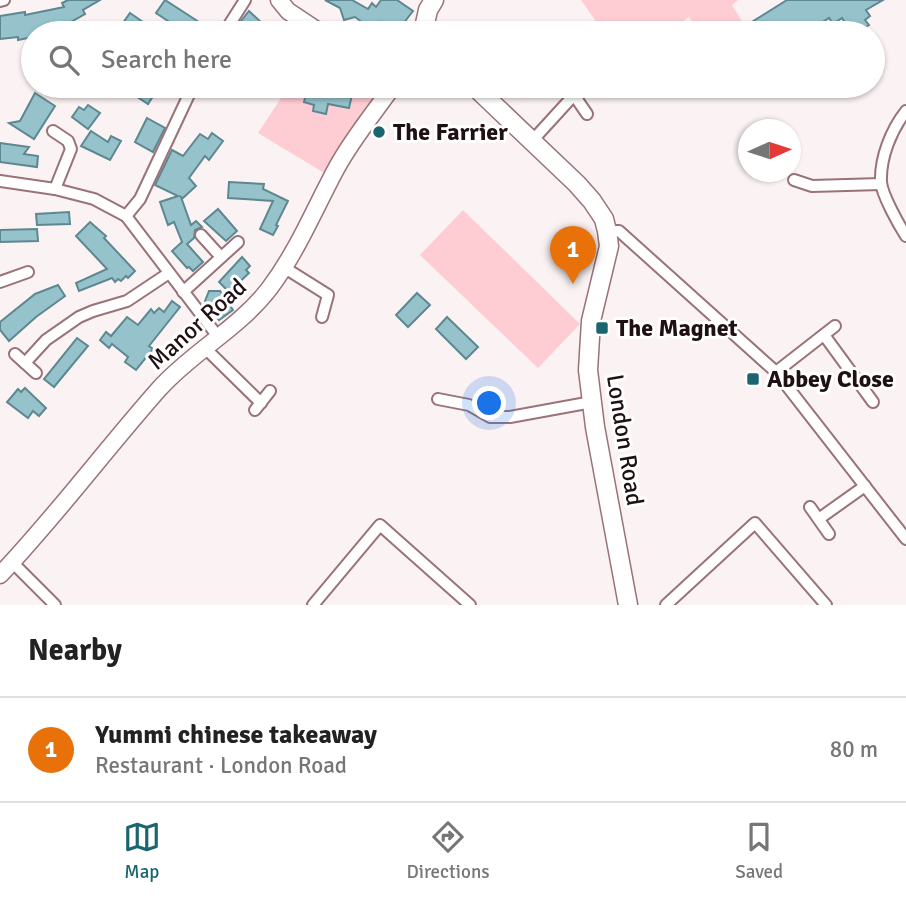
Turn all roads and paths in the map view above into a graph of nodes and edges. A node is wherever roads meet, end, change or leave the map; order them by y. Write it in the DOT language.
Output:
graph roads {
  1 [pos="245,0"];
  2 [pos="278,0"];
  3 [pos="433,0"];
  4 [pos="231,21"];
  5 [pos="303,21"];
  6 [pos="426,21"];
  7 [pos="187,98"];
  8 [pos="385,98"];
  9 [pos="487,98"];
  10 [pos="571,98"];
  11 [pos="576,98"];
  12 [pos="906,111"];
  13 [pos="587,114"];
  14 [pos="53,131"];
  15 [pos="532,141"];
  16 [pos="0,181"];
  17 [pos="800,182"];
  18 [pos="881,184"];
  19 [pos="55,189"];
  20 [pos="126,216"];
  21 [pos="607,231"];
  22 [pos="201,235"];
  23 [pos="906,236"];
  24 [pos="238,242"];
  25 [pos="221,257"];
  26 [pos="285,268"];
  27 [pos="28,272"];
  28 [pos="170,273"];
  29 [pos="0,280"];
  30 [pos="183,292"];
  31 [pos="322,317"];
  32 [pos="835,326"];
  33 [pos="824,335"];
  34 [pos="219,338"];
  35 [pos="205,348"];
  36 [pos="15,354"];
  37 [pos="25,363"];
  38 [pos="776,372"];
  39 [pos="36,373"];
  40 [pos="270,391"];
  41 [pos="438,398"];
  42 [pos="592,402"];
  43 [pos="873,402"];
  44 [pos="865,486"];
  45 [pos="810,507"];
  46 [pos="820,518"];
  47 [pos="829,534"];
  48 [pos="906,539"];
  49 [pos="12,562"];
  50 [pos="0,575"];
  51 [pos="55,605"];
  52 [pos="313,605"];
  53 [pos="470,605"];
  54 [pos="628,605"];
  55 [pos="666,605"];
  56 [pos="826,605"];
  1 -- 4 [label="street"];
  2 -- 5 [label="main road"];
  3 -- 6 [label="main road"];
  7 -- 20 [label="street"];
  8 -- 26 [label="main road, Manor Road"];
  9 -- 15 [label="main road"];
  10 -- 15 [label="street"];
  11 -- 13 [label="street"];
  12 -- 18 [label="street"];
  14 -- 19 [label="street"];
  15 -- 21 [label="main road"];
  16 -- 19 [label="street"];
  17 -- 18 [label="street"];
  18 -- 23 [label="street"];
  19 -- 20 [label="street"];
  20 -- 28 [label="street"];
  21 -- 38 [label="street"];
  21 -- 42 [label="main road, London Road"];
  22 -- 25 [label="street"];
  24 -- 25 [label="street"];
  25 -- 30 [label="street"];
  26 -- 31 [label="street"];
  26 -- 34 [label="main road, Manor Road"];
  27 -- 29 [label="street"];
  28 -- 30 [label="street"];
  28 -- 37 [label="street"];
  30 -- 34 [label="street"];
  32 -- 33 [label="street"];
  33 -- 38 [label="street"];
  33 -- 43 [label="street"];
  34 -- 35 [label="main road, Manor Road"];
  35 -- 40 [label="street"];
  35 -- 49 [label="main road, Manor Road"];
  36 -- 37 [label="street"];
  37 -- 39 [label="street"];
  38 -- 44 [label="street"];
  41 -- 42 [label="street"];
  42 -- 54 [label="main road, London Road"];
  44 -- 46 [label="street"];
  44 -- 48 [label="street"];
  45 -- 46 [label="street"];
  46 -- 47 [label="street"];
  49 -- 50 [label="main road, Manor Road"];
  49 -- 51 [label="street"];
  52 -- 53 [label="street"];
  55 -- 56 [label="street"];
}
